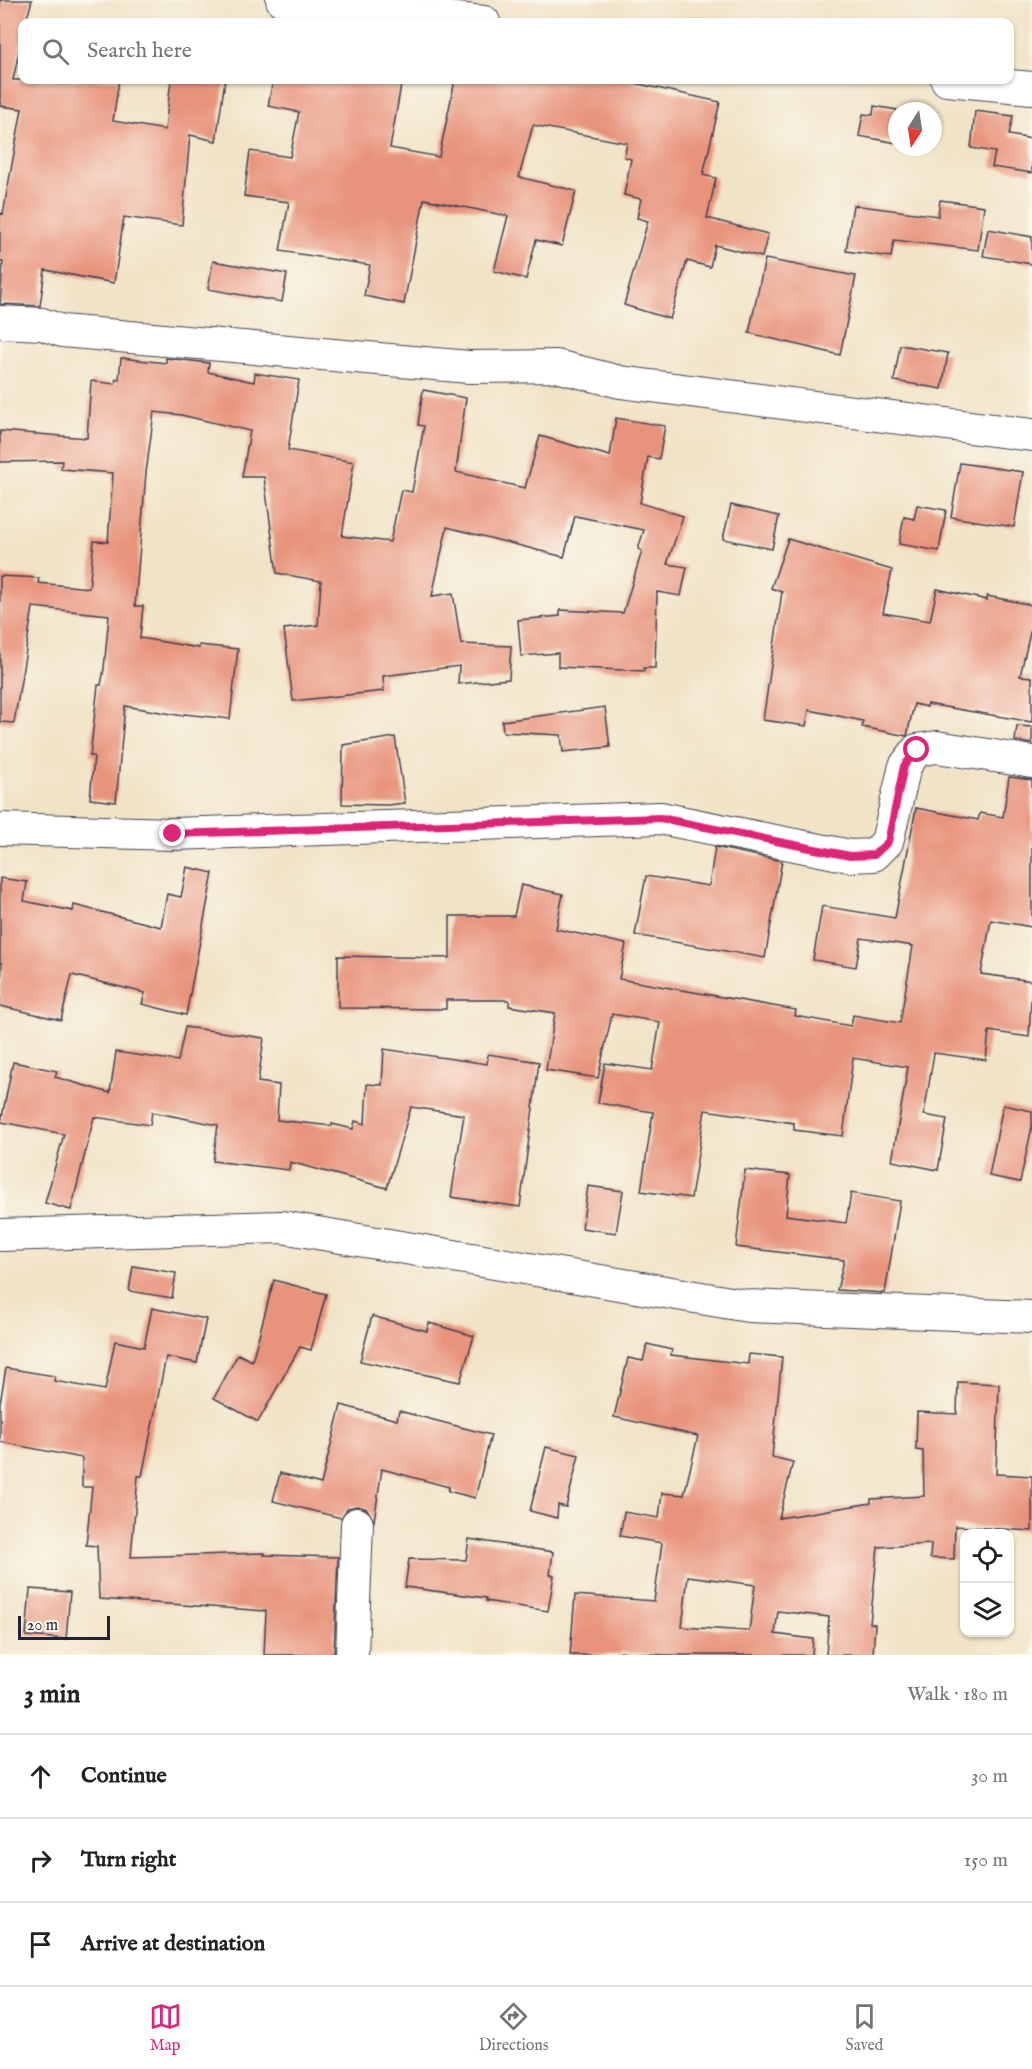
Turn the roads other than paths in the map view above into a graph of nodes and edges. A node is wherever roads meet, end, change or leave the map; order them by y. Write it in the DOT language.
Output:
graph roads {
  1 [pos="282,0"];
  2 [pos="447,18"];
  3 [pos="990,84"];
  4 [pos="1032,88"];
  5 [pos="0,322"];
  6 [pos="1032,435"];
  7 [pos="1032,762"];
  8 [pos="0,828"];
  9 [pos="0,1235"];
  10 [pos="1032,1317"];
  11 [pos="357,1524"];
  12 [pos="352,1655"];
  1 -- 2 [label="street"];
  3 -- 4 [label="street"];
  5 -- 6 [label="street"];
  7 -- 8 [label="street"];
  9 -- 10 [label="street"];
  11 -- 12 [label="street"];
}
